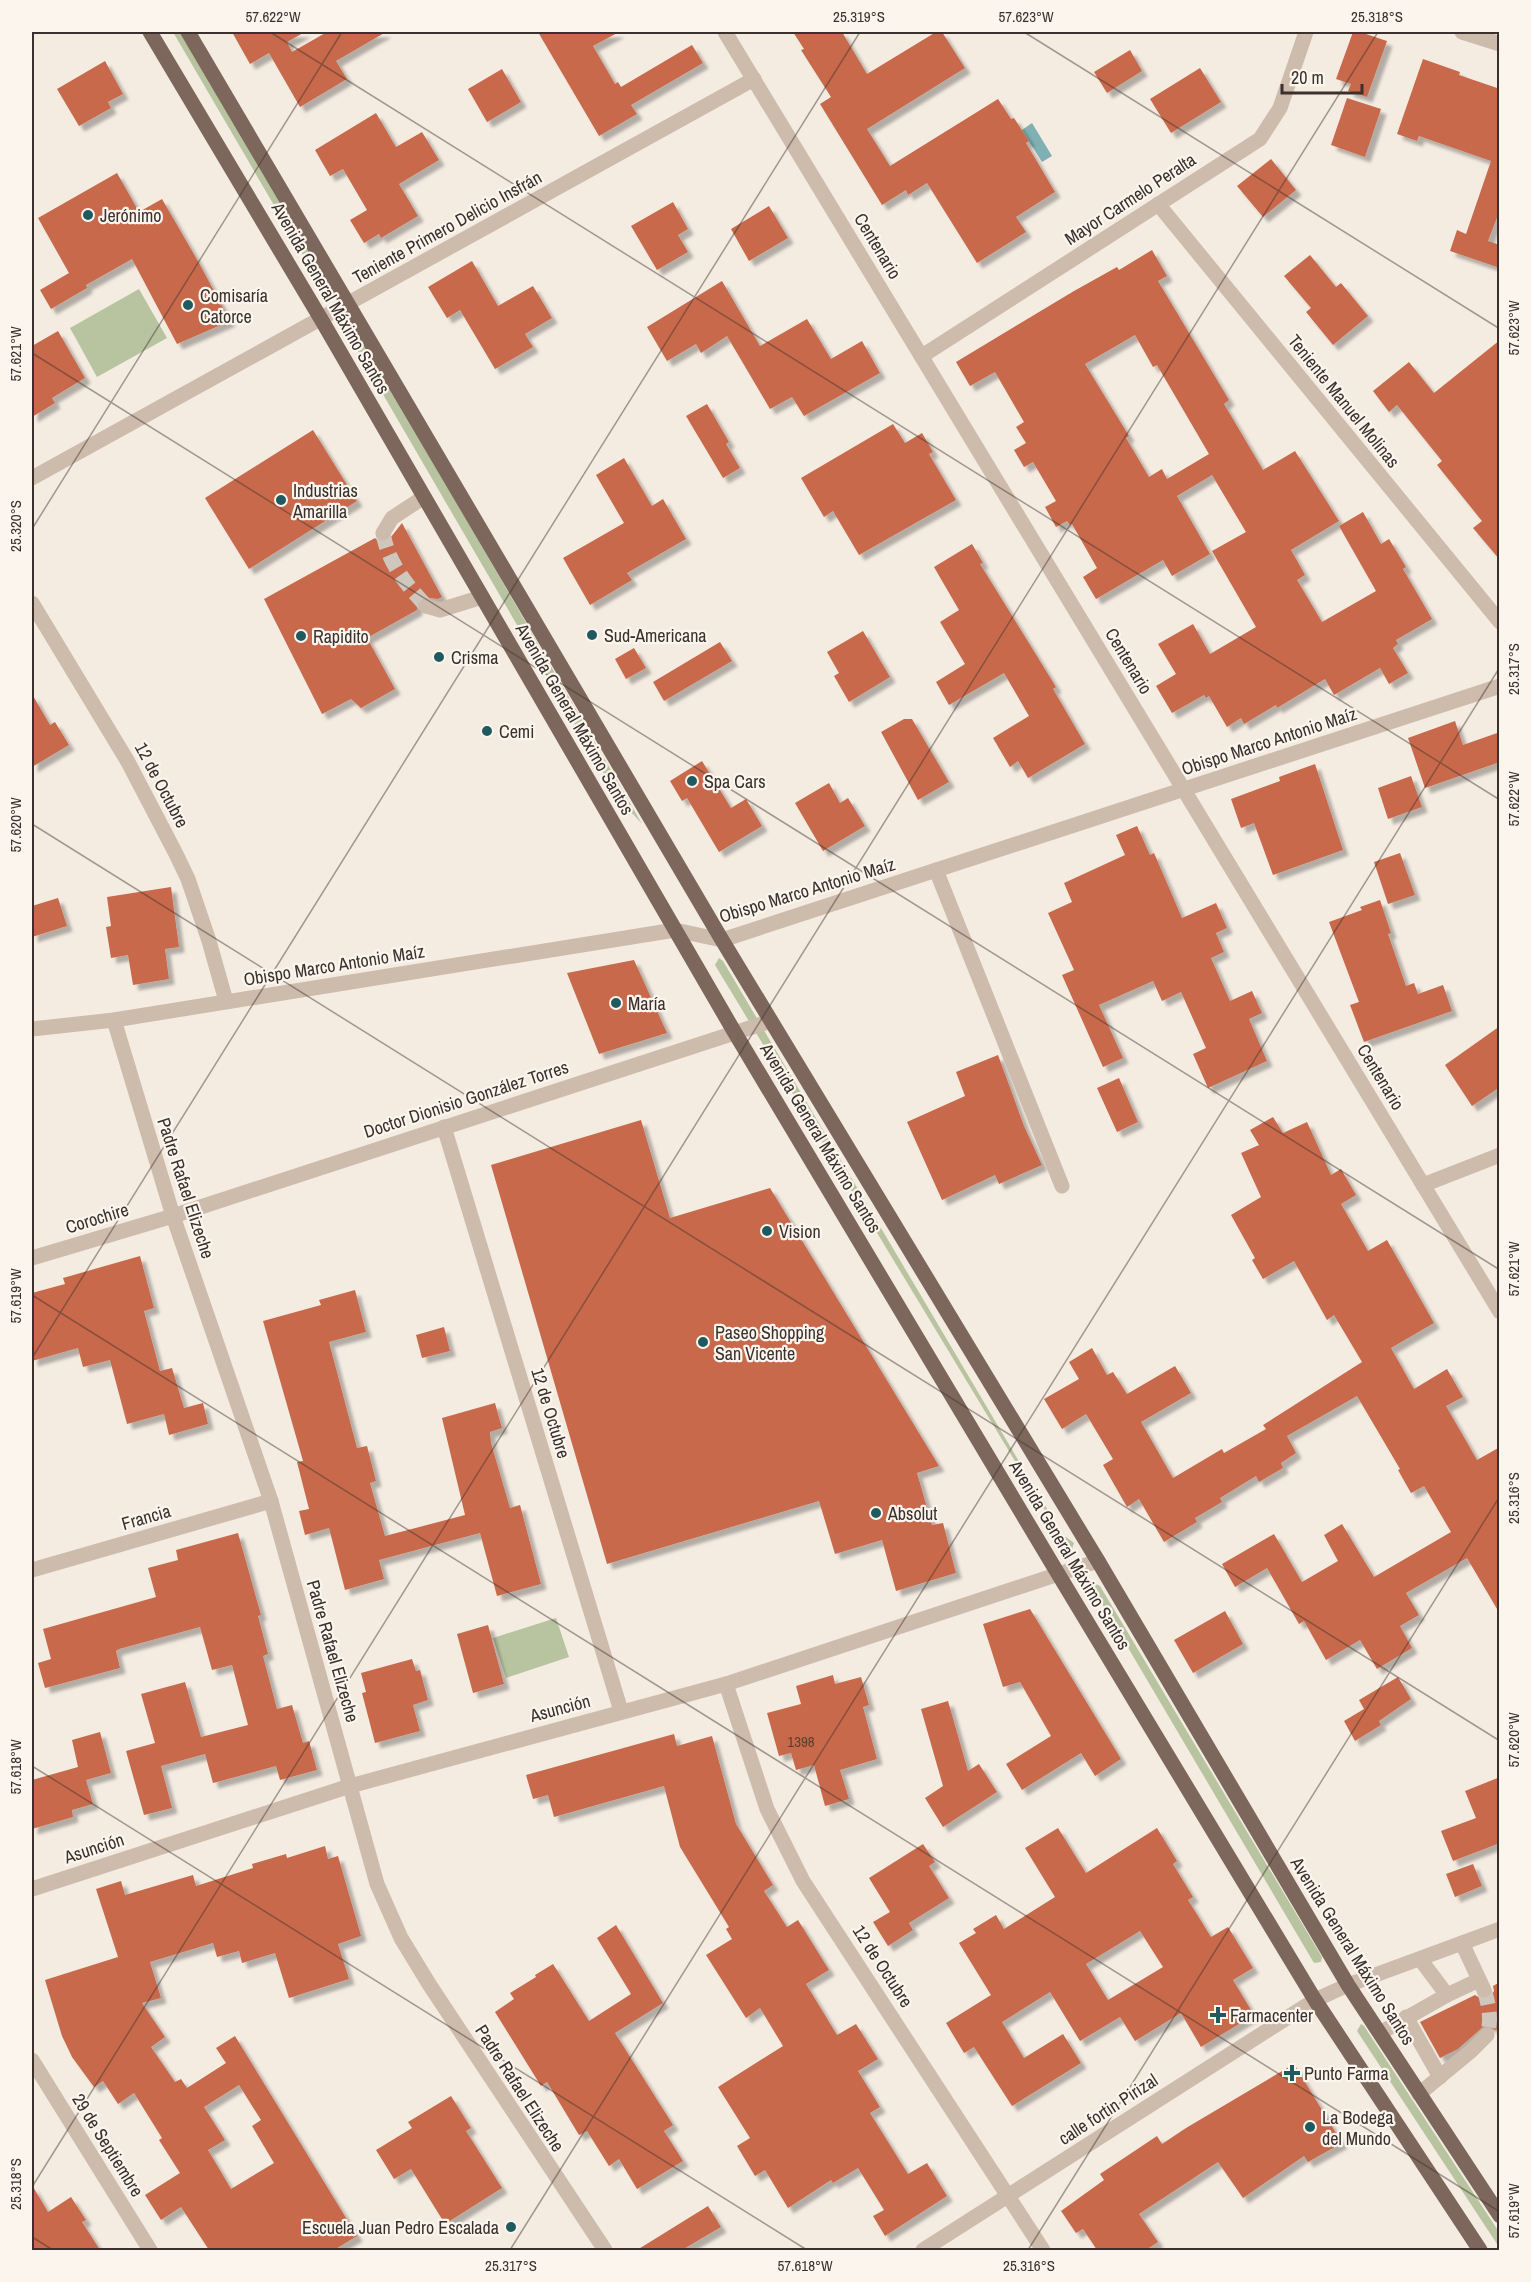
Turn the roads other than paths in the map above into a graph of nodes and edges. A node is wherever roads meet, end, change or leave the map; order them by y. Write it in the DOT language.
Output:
graph roads {
  1 [pos="150,32"];
  2 [pos="188,32"];
  3 [pos="725,32"];
  4 [pos="1306,32"];
  5 [pos="1462,32"];
  6 [pos="1500,44"];
  7 [pos="754,79"];
  8 [pos="1158,204"];
  9 [pos="348,304"];
  10 [pos="321,319"];
  11 [pos="922,356"];
  12 [pos="32,478"];
  13 [pos="424,497"];
  14 [pos="383,533"];
  15 [pos="482,597"];
  16 [pos="32,603"];
  17 [pos="426,606"];
  18 [pos="1500,622"];
  19 [pos="1500,686"];
  20 [pos="1184,789"];
  21 [pos="936,870"];
  22 [pos="675,930"];
  23 [pos="722,940"];
  24 [pos="226,1001"];
  25 [pos="114,1020"];
  26 [pos="771,1021"];
  27 [pos="32,1029"];
  28 [pos="735,1033"];
  29 [pos="444,1127"];
  30 [pos="1500,1155"];
  31 [pos="1423,1185"];
  32 [pos="1062,1186"];
  33 [pos="173,1216"];
  34 [pos="32,1258"];
  35 [pos="1500,1312"];
  36 [pos="271,1501"];
  37 [pos="1098,1561"];
  38 [pos="32,1570"];
  39 [pos="1057,1572"];
  40 [pos="726,1684"];
  41 [pos="621,1711"];
  42 [pos="350,1786"];
  43 [pos="32,1889"];
  44 [pos="1500,1929"];
  45 [pos="1462,1943"];
  46 [pos="1420,1959"];
  47 [pos="1348,1985"];
  48 [pos="1447,1995"];
  49 [pos="1315,2000"];
  50 [pos="1406,2017"];
  51 [pos="1380,2033"];
  52 [pos="1487,2035"];
  53 [pos="32,2060"];
  54 [pos="1440,2077"];
  55 [pos="1419,2094"];
  56 [pos="1008,2196"];
  57 [pos="1500,2216"];
  58 [pos="150,2250"];
  59 [pos="604,2250"];
  60 [pos="923,2250"];
  61 [pos="1043,2250"];
  62 [pos="1480,2250"];
  1 -- 10 [label="main road, Avenida General Máximo Santos"];
  2 -- 9 [label="main road, Avenida General Máximo Santos"];
  3 -- 7 [label="street, Centenario"];
  4 -- 8 [label="street, Mayor Carmelo Peralta"];
  5 -- 6 [label="street"];
  7 -- 9 [label="street, Teniente Primero Delicio Insfrán"];
  7 -- 11 [label="street, Centenario"];
  8 -- 11 [label="street, Mayor Carmelo Peralta"];
  8 -- 18 [label="street, Teniente Manuel Molinas"];
  9 -- 10 [label="street, Teniente Primero Delicio Insfrán"];
  9 -- 23 [label="main road, Avenida General Máximo Santos"];
  10 -- 12 [label="street, Teniente Primero Delicio Insfrán"];
  10 -- 13 [label="main road, Avenida General Máximo Santos"];
  11 -- 20 [label="street, Centenario"];
  13 -- 14 [label="street"];
  13 -- 15 [label="main road, Avenida General Máximo Santos"];
  15 -- 17 [label="street"];
  15 -- 22 [label="main road, Avenida General Máximo Santos"];
  16 -- 24 [label="street, 12 de Octubre"];
  19 -- 20 [label="street, Obispo Marco Antonio Maíz"];
  20 -- 21 [label="street, Obispo Marco Antonio Maíz"];
  20 -- 31 [label="street, Centenario"];
  21 -- 23 [label="street, Obispo Marco Antonio Maíz"];
  21 -- 32 [label="street"];
  22 -- 23 [label="street, Obispo Marco Antonio Maíz"];
  22 -- 24 [label="street, Obispo Marco Antonio Maíz"];
  22 -- 28 [label="main road, Avenida General Máximo Santos"];
  23 -- 26 [label="main road, Avenida General Máximo Santos"];
  24 -- 25 [label="street, Obispo Marco Antonio Maíz"];
  25 -- 27 [label="street, Obispo Marco Antonio Maíz"];
  25 -- 33 [label="street, Padre Rafael Elizeche"];
  26 -- 28 [label="street, Doctor Dionisio González Torres"];
  26 -- 37 [label="main road, Avenida General Máximo Santos"];
  28 -- 29 [label="street, Doctor Dionisio González Torres"];
  28 -- 39 [label="main road, Avenida General Máximo Santos"];
  29 -- 33 [label="street, Doctor Dionisio González Torres"];
  29 -- 41 [label="street, 12 de Octubre"];
  30 -- 31 [label="street"];
  31 -- 35 [label="street, Centenario"];
  33 -- 34 [label="street, Corochire"];
  33 -- 36 [label="street, Padre Rafael Elizeche"];
  36 -- 38 [label="street, Francia"];
  36 -- 42 [label="street, Padre Rafael Elizeche"];
  37 -- 39 [label="street, Asunción"];
  37 -- 47 [label="main road, Avenida General Máximo Santos"];
  39 -- 40 [label="street, Asunción"];
  39 -- 49 [label="main road, Avenida General Máximo Santos"];
  40 -- 41 [label="street, Asunción"];
  40 -- 56 [label="street, 12 de Octubre"];
  41 -- 42 [label="street, Asunción"];
  42 -- 43 [label="street, Asunción"];
  42 -- 59 [label="street, Padre Rafael Elizeche"];
  44 -- 45 [label="street"];
  45 -- 46 [label="street"];
  45 -- 48 [label="street"];
  46 -- 47 [label="street"];
  46 -- 48 [label="street"];
  47 -- 49 [label="street, calle fortin Pirizal"];
  47 -- 51 [label="main road, Avenida General Máximo Santos"];
  48 -- 50 [label="street"];
  49 -- 56 [label="street, calle fortin Pirizal"];
  49 -- 62 [label="main road, Avenida General Máximo Santos"];
  50 -- 51 [label="street"];
  50 -- 54 [label="street"];
  51 -- 55 [label="main road, Avenida General Máximo Santos"];
  52 -- 54 [label="street"];
  53 -- 58 [label="street, 29 de Septiembre"];
  54 -- 55 [label="street"];
  55 -- 57 [label="main road, Avenida General Máximo Santos"];
  56 -- 60 [label="street, calle fortin Pirizal"];
  56 -- 61 [label="street, 12 de Octubre"];
}
